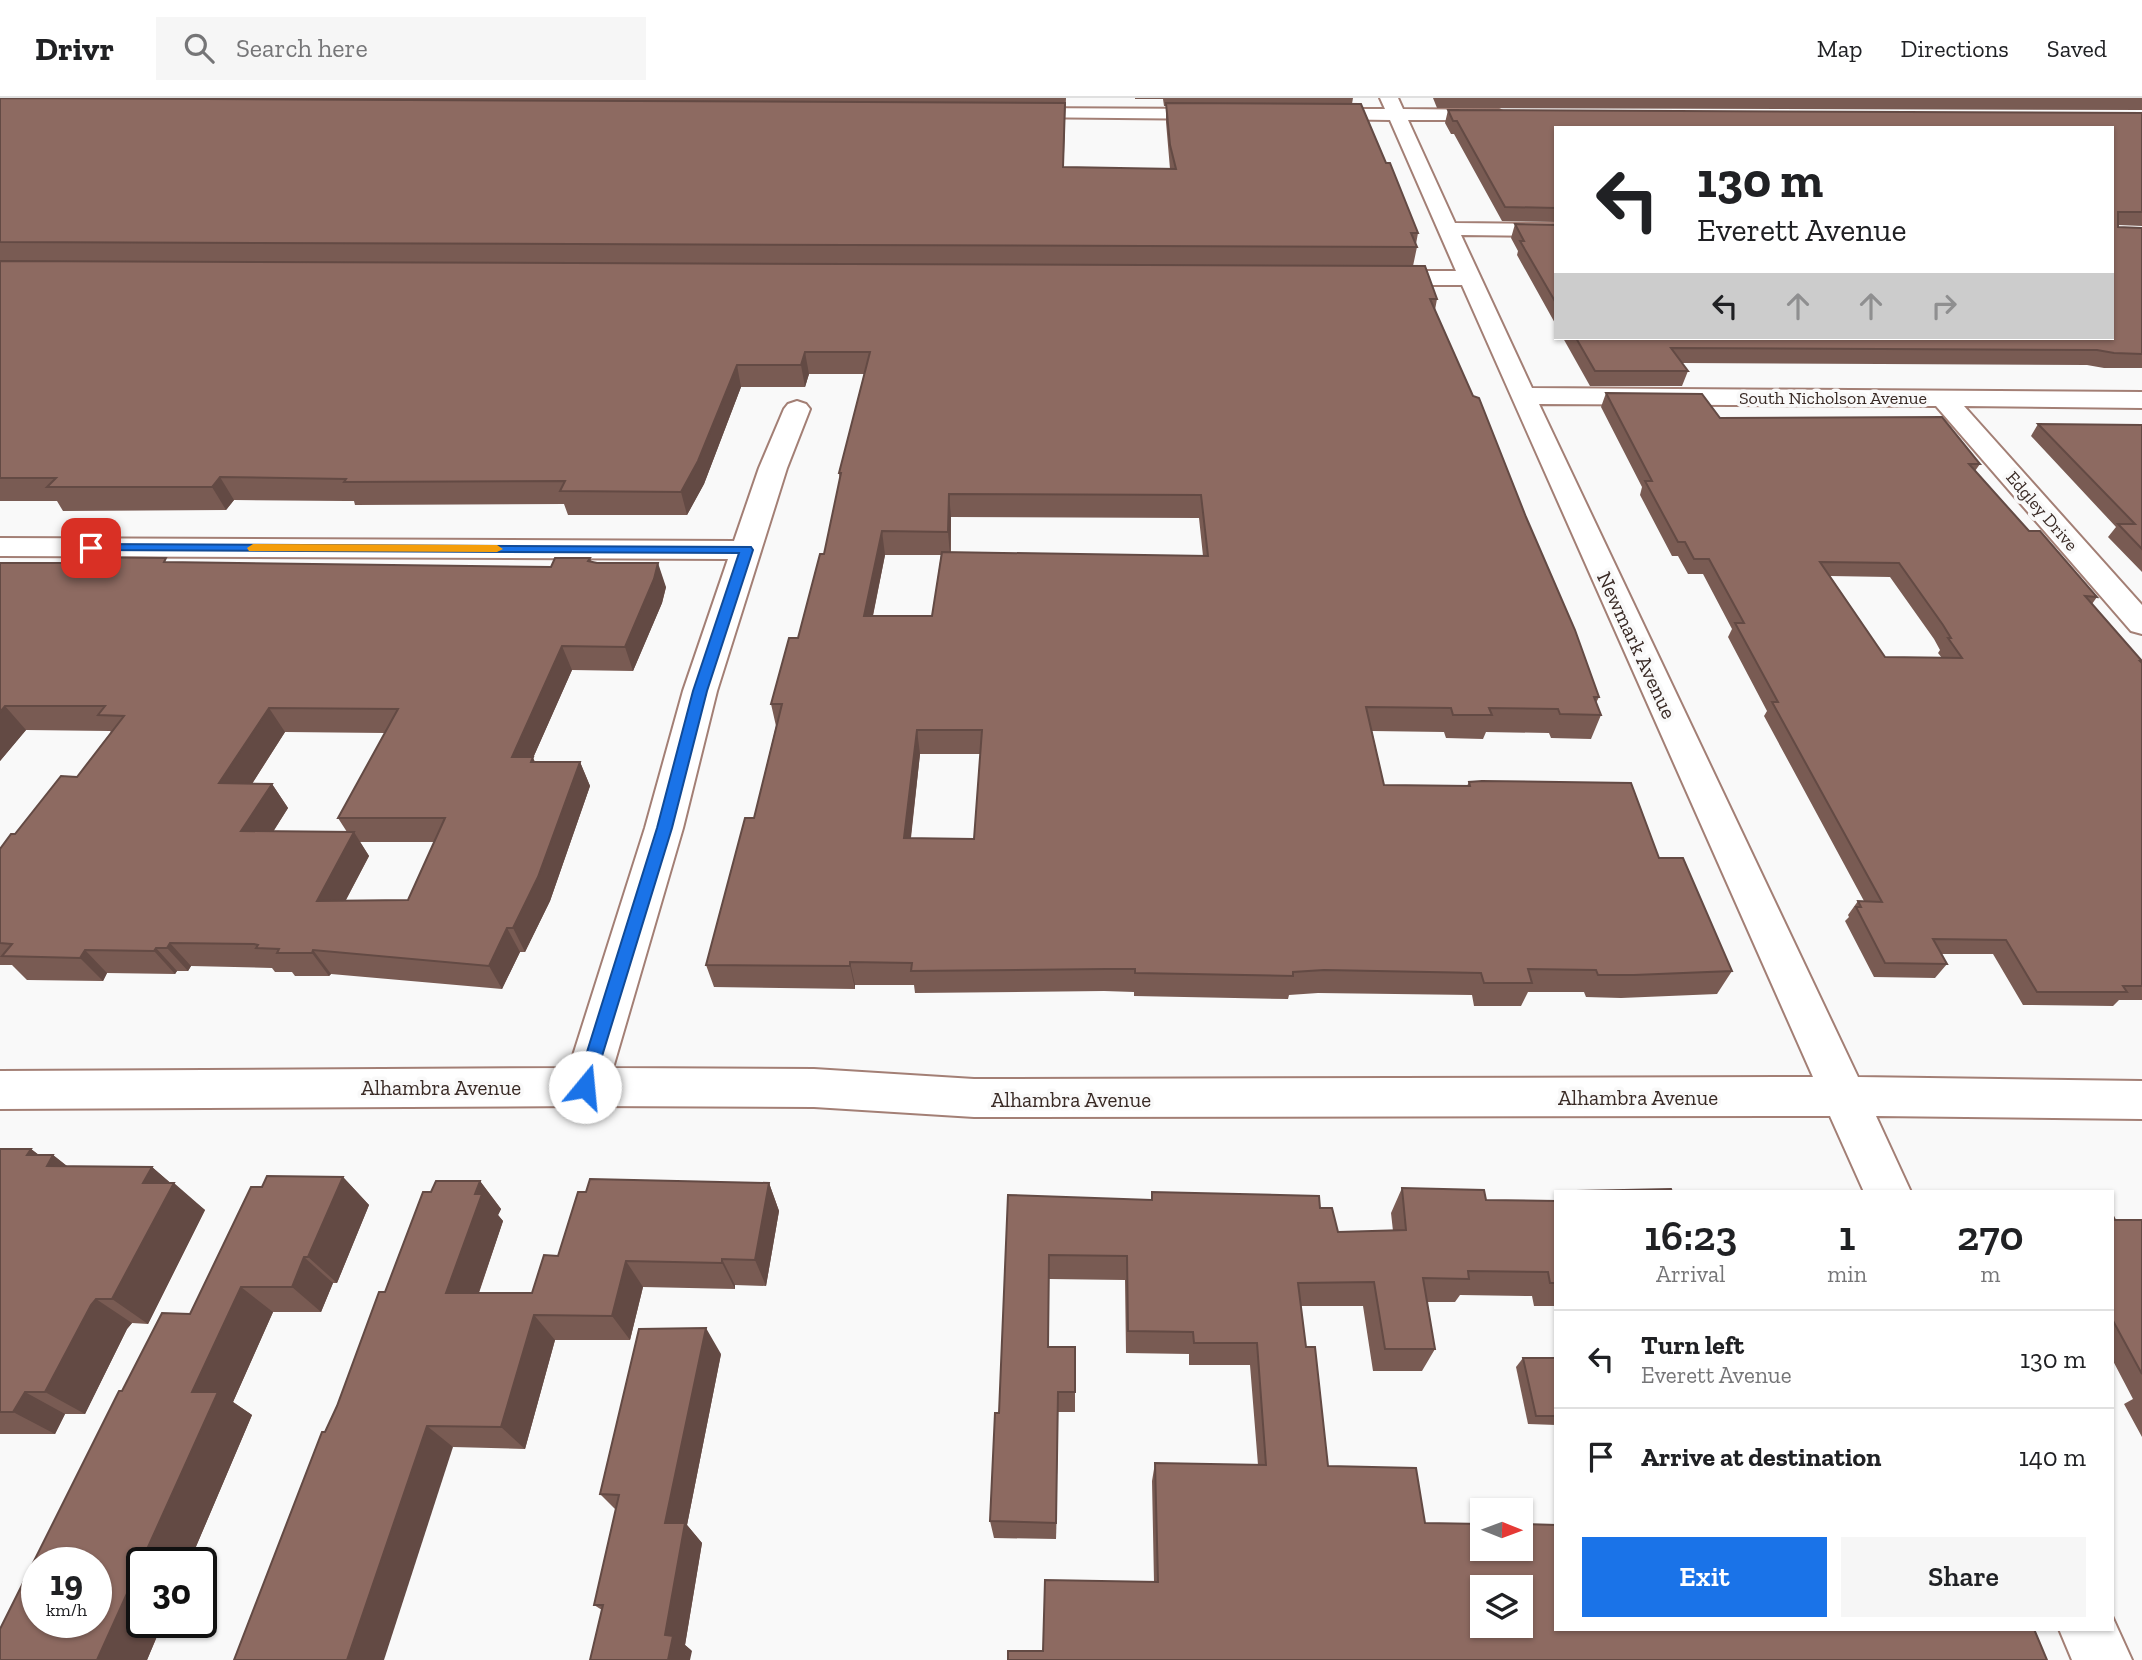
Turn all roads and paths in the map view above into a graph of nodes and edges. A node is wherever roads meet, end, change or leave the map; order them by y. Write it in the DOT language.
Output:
graph roads {
  1 [pos="1393,106"];
  2 [pos="999,113"];
  3 [pos="1238,114"];
  4 [pos="1303,114"];
  5 [pos="1519,115"];
  6 [pos="1448,229"];
  7 [pos="1554,230"];
  8 [pos="1354,278"];
  9 [pos="1471,278"];
  10 [pos="1524,396"];
  11 [pos="1943,399"];
  12 [pos="2142,400"];
  13 [pos="797,409"];
  14 [pos="0,547"];
  15 [pos="747,550"];
  16 [pos="2142,624"];
  17 [pos="585,1087"];
  18 [pos="0,1090"];
  19 [pos="1845,1097"];
  20 [pos="2142,1100"];
  21 [pos="1887,1190"];
  22 [pos="2089,1631"];
  23 [pos="2102,1660"];
  1 -- 4 [label="street"];
  1 -- 5 [label="street"];
  1 -- 6 [label="street, Newmark Avenue"];
  2 -- 3 [label="street"];
  6 -- 7 [label="street"];
  6 -- 9 [label="street, Newmark Avenue"];
  8 -- 9 [label="street"];
  9 -- 10 [label="street, Newmark Avenue"];
  10 -- 11 [label="street, South Nicholson Avenue"];
  10 -- 19 [label="street, Newmark Avenue"];
  11 -- 12 [label="street, South Nicholson Avenue"];
  11 -- 16 [label="street, Edgley Drive"];
  13 -- 15 [label="street"];
  14 -- 15 [label="street"];
  15 -- 17 [label="street"];
  17 -- 18 [label="street, Alhambra Avenue"];
  17 -- 19 [label="street, Alhambra Avenue"];
  19 -- 20 [label="street, Alhambra Avenue"];
  19 -- 21 [label="street, Newmark Avenue"];
  22 -- 23 [label="street"];
}
